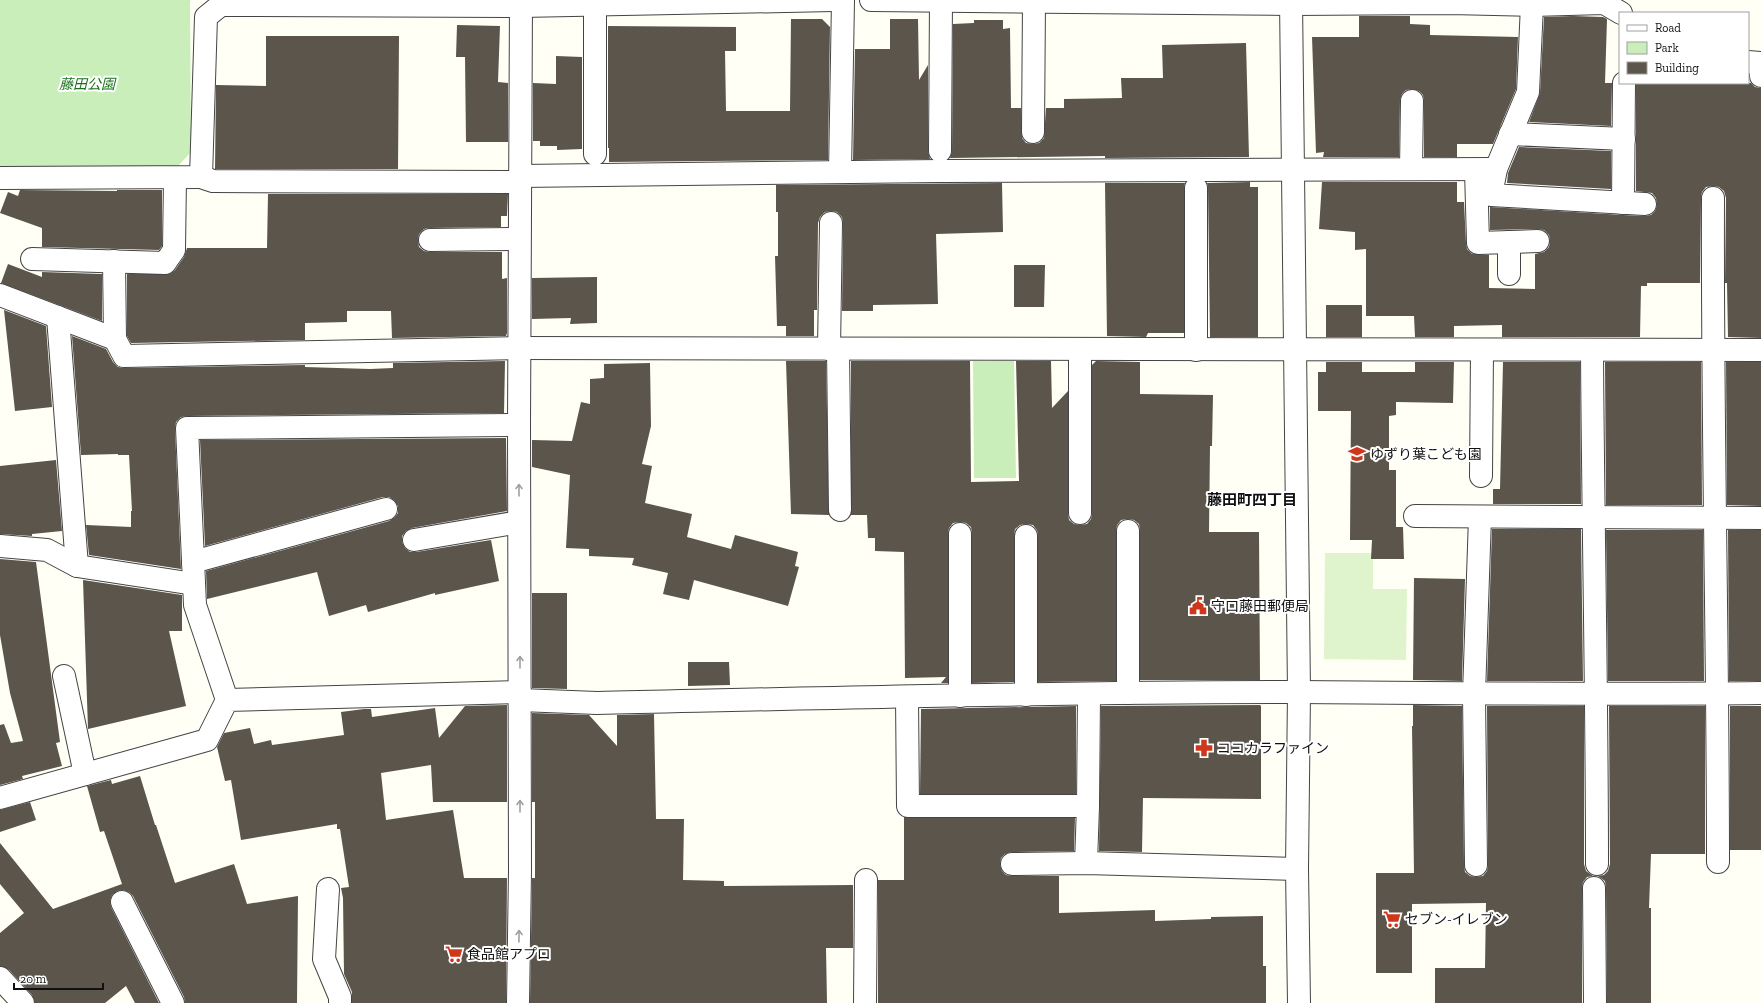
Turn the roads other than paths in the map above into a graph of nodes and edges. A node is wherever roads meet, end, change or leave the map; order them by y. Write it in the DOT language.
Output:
graph roads {
  1 [pos="834,0"];
  2 [pos="843,0"];
  3 [pos="871,0"];
  4 [pos="940,0"];
  5 [pos="221,2"];
  6 [pos="1034,2"];
  7 [pos="1291,2"];
  8 [pos="1451,2"];
  9 [pos="521,3"];
  10 [pos="595,5"];
  11 [pos="1532,5"];
  12 [pos="1610,5"];
  13 [pos="1749,62"];
  14 [pos="1761,76"];
  15 [pos="1624,84"];
  16 [pos="1412,101"];
  17 [pos="1033,132"];
  18 [pos="1516,134"];
  19 [pos="1624,140"];
  20 [pos="940,151"];
  21 [pos="595,154"];
  22 [pos="1293,169"];
  23 [pos="1411,169"];
  24 [pos="1486,170"];
  25 [pos="840,172"];
  26 [pos="0,178"];
  27 [pos="175,178"];
  28 [pos="201,178"];
  29 [pos="520,179"];
  30 [pos="1196,188"];
  31 [pos="1713,198"];
  32 [pos="1623,203"];
  33 [pos="1645,204"];
  34 [pos="831,223"];
  35 [pos="519,239"];
  36 [pos="430,240"];
  37 [pos="1538,241"];
  38 [pos="1509,242"];
  39 [pos="32,259"];
  40 [pos="114,261"];
  41 [pos="1509,274"];
  42 [pos="0,296"];
  43 [pos="58,317"];
  44 [pos="119,347"];
  45 [pos="519,348"];
  46 [pos="834,349"];
  47 [pos="1080,349"];
  48 [pos="1196,350"];
  49 [pos="1294,350"];
  50 [pos="1482,350"];
  51 [pos="1592,350"];
  52 [pos="1712,350"];
  53 [pos="1761,350"];
  54 [pos="519,425"];
  55 [pos="1482,476"];
  56 [pos="386,509"];
  57 [pos="840,510"];
  58 [pos="1080,513"];
  59 [pos="1415,516"];
  60 [pos="1480,517"];
  61 [pos="1593,517"];
  62 [pos="1714,518"];
  63 [pos="1761,518"];
  64 [pos="519,522"];
  65 [pos="1128,531"];
  66 [pos="960,534"];
  67 [pos="1026,536"];
  68 [pos="414,540"];
  69 [pos="0,546"];
  70 [pos="193,562"];
  71 [pos="77,566"];
  72 [pos="194,584"];
  73 [pos="64,676"];
  74 [pos="1299,692"];
  75 [pos="1128,693"];
  76 [pos="1761,693"];
  77 [pos="1089,694"];
  78 [pos="1474,694"];
  79 [pos="1718,694"];
  80 [pos="1026,695"];
  81 [pos="1597,695"];
  82 [pos="520,696"];
  83 [pos="960,696"];
  84 [pos="907,697"];
  85 [pos="227,700"];
  86 [pos="85,774"];
  87 [pos="0,798"];
  88 [pos="1088,806"];
  89 [pos="1718,862"];
  90 [pos="1086,863"];
  91 [pos="1012,864"];
  92 [pos="1597,864"];
  93 [pos="1476,866"];
  94 [pos="1297,869"];
  95 [pos="866,880"];
  96 [pos="1594,888"];
  97 [pos="328,889"];
  98 [pos="122,902"];
  99 [pos="0,978"];
  100 [pos="23,1003"];
  101 [pos="173,1003"];
  102 [pos="340,1003"];
  103 [pos="518,1003"];
  104 [pos="865,1003"];
  105 [pos="1299,1003"];
  106 [pos="1595,1003"];
  1 -- 10 [label="street"];
  2 -- 25 [label="street"];
  3 -- 4 [label="street"];
  4 -- 6 [label="street"];
  4 -- 20 [label="street"];
  5 -- 9 [label="street"];
  5 -- 28 [label="street"];
  6 -- 7 [label="street"];
  6 -- 17 [label="street"];
  7 -- 8 [label="street"];
  7 -- 22 [label="street"];
  8 -- 11 [label="street"];
  9 -- 10 [label="street"];
  9 -- 29 [label="street"];
  10 -- 21 [label="street"];
  11 -- 12 [label="street"];
  11 -- 18 [label="street"];
  13 -- 14 [label="street"];
  15 -- 19 [label="street"];
  16 -- 23 [label="street"];
  18 -- 19 [label="street"];
  18 -- 24 [label="street"];
  19 -- 32 [label="street"];
  22 -- 23 [label="street"];
  22 -- 25 [label="street"];
  22 -- 49 [label="street"];
  23 -- 24 [label="street"];
  24 -- 32 [label="street"];
  24 -- 38 [label="street"];
  25 -- 29 [label="street"];
  26 -- 27 [label="street"];
  27 -- 28 [label="street"];
  27 -- 40 [label="street"];
  28 -- 29 [label="street"];
  29 -- 35 [label="street"];
  30 -- 48 [label="street"];
  31 -- 52 [label="street"];
  32 -- 33 [label="street"];
  34 -- 46 [label="street"];
  35 -- 36 [label="street"];
  35 -- 45 [label="street"];
  37 -- 38 [label="street"];
  38 -- 41 [label="street"];
  39 -- 40 [label="street"];
  40 -- 44 [label="street"];
  42 -- 43 [label="street"];
  43 -- 44 [label="street"];
  43 -- 71 [label="street"];
  44 -- 45 [label="street"];
  45 -- 46 [label="street"];
  45 -- 54 [label="street"];
  46 -- 47 [label="street"];
  46 -- 57 [label="street"];
  47 -- 48 [label="street"];
  47 -- 58 [label="street"];
  48 -- 49 [label="street"];
  49 -- 50 [label="street"];
  49 -- 74 [label="street"];
  50 -- 51 [label="street"];
  50 -- 55 [label="street"];
  51 -- 52 [label="street"];
  51 -- 61 [label="street"];
  52 -- 53 [label="street"];
  52 -- 62 [label="street"];
  64 -- 54 [label="street, one-way"];
  54 -- 70 [label="street"];
  56 -- 70 [label="street"];
  59 -- 60 [label="street"];
  60 -- 61 [label="street"];
  60 -- 78 [label="street"];
  61 -- 62 [label="street"];
  61 -- 81 [label="street"];
  62 -- 63 [label="street"];
  62 -- 79 [label="street"];
  64 -- 68 [label="street"];
  82 -- 64 [label="street, one-way"];
  65 -- 75 [label="street"];
  66 -- 83 [label="street"];
  67 -- 80 [label="street"];
  69 -- 71 [label="street"];
  70 -- 72 [label="street"];
  71 -- 72 [label="street"];
  72 -- 85 [label="street"];
  73 -- 86 [label="street"];
  74 -- 75 [label="street"];
  74 -- 78 [label="street"];
  74 -- 94 [label="street"];
  75 -- 77 [label="street"];
  76 -- 79 [label="street"];
  77 -- 80 [label="street"];
  77 -- 88 [label="street"];
  78 -- 81 [label="street"];
  78 -- 93 [label="street"];
  79 -- 81 [label="street"];
  79 -- 89 [label="street"];
  80 -- 83 [label="street"];
  81 -- 92 [label="street"];
  82 -- 84 [label="street"];
  82 -- 85 [label="street"];
  103 -- 82 [label="street, one-way"];
  83 -- 84 [label="street"];
  84 -- 88 [label="street"];
  85 -- 86 [label="street"];
  86 -- 87 [label="street"];
  88 -- 90 [label="street"];
  90 -- 91 [label="street"];
  90 -- 94 [label="street"];
  94 -- 105 [label="street"];
  95 -- 104 [label="street"];
  96 -- 106 [label="street"];
  97 -- 102 [label="street"];
  98 -- 101 [label="street"];
  99 -- 100 [label="street"];
}
